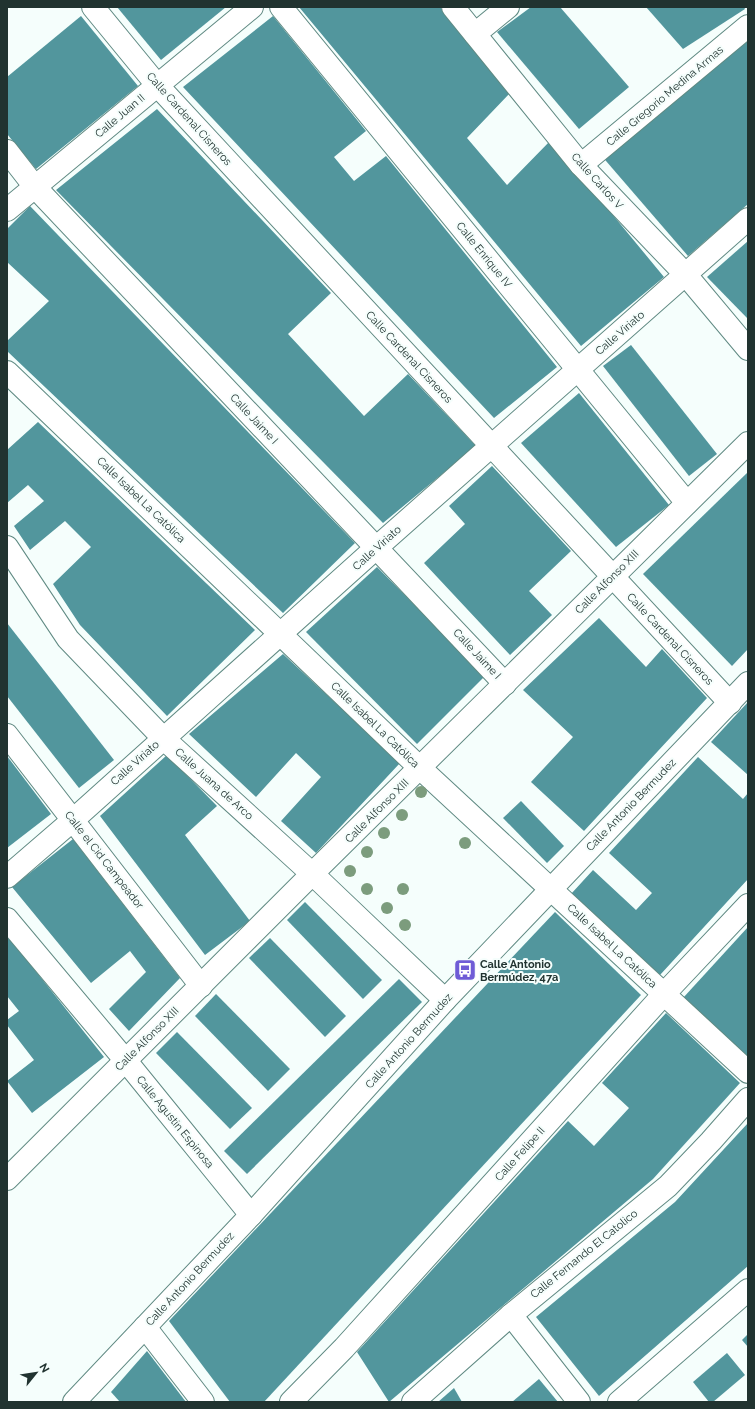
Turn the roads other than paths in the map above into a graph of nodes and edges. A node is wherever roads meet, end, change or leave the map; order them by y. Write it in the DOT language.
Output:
graph roads {
  1 [pos="93,7"];
  2 [pos="252,7"];
  3 [pos="281,7"];
  4 [pos="453,7"];
  5 [pos="508,7"];
  6 [pos="748,26"];
  7 [pos="475,34"];
  8 [pos="157,86"];
  9 [pos="7,151"];
  10 [pos="582,165"];
  11 [pos="35,187"];
  12 [pos="7,210"];
  13 [pos="748,219"];
  14 [pos="686,275"];
  15 [pos="748,349"];
  16 [pos="578,370"];
  17 [pos="7,372"];
  18 [pos="748,443"];
  19 [pos="492,447"];
  20 [pos="687,503"];
  21 [pos="7,547"];
  22 [pos="376,548"];
  23 [pos="613,576"];
  24 [pos="281,634"];
  25 [pos="748,683"];
  26 [pos="505,684"];
  27 [pos="730,703"];
  28 [pos="7,734"];
  29 [pos="163,738"];
  30 [pos="420,768"];
  31 [pos="73,820"];
  32 [pos="312,874"];
  33 [pos="7,877"];
  34 [pos="551,889"];
  35 [pos="748,905"];
  36 [pos="7,919"];
  37 [pos="201,986"];
  38 [pos="664,994"];
  39 [pos="445,1000"];
  40 [pos="126,1061"];
  41 [pos="748,1072"];
  42 [pos="748,1099"];
  43 [pos="7,1179"];
  44 [pos="251,1215"];
  45 [pos="748,1290"];
  46 [pos="511,1315"];
  47 [pos="145,1327"];
  48 [pos="74,1402"];
  49 [pos="203,1402"];
  50 [pos="292,1402"];
  51 [pos="413,1402"];
  52 [pos="579,1402"];
  53 [pos="620,1402"];
  1 -- 8 [label="street, Calle Cardenal Cisneros"];
  2 -- 8 [label="street, Calle Juan II"];
  3 -- 16 [label="street, Calle Enrique IV"];
  4 -- 7 [label="street, Calle Carlos V"];
  5 -- 7 [label="street"];
  6 -- 10 [label="street, Calle Gregorio Medina Armas"];
  7 -- 10 [label="street, Calle Carlos V"];
  8 -- 11 [label="street, Calle Juan II"];
  8 -- 19 [label="street, Calle Cardenal Cisneros"];
  9 -- 11 [label="street, Calle Jaime I"];
  10 -- 14 [label="street, Calle Carlos V"];
  11 -- 12 [label="street, Calle Juan II"];
  11 -- 22 [label="street, Calle Jaime I"];
  13 -- 14 [label="street, Calle Viriato"];
  14 -- 15 [label="street, Calle Carlos V"];
  14 -- 16 [label="street, Calle Viriato"];
  16 -- 19 [label="street, Calle Viriato"];
  16 -- 20 [label="street, Calle Enrique IV"];
  17 -- 24 [label="street, Calle Isabel La Católica"];
  18 -- 20 [label="street, Calle Alfonso XIII"];
  19 -- 22 [label="street, Calle Viriato"];
  19 -- 23 [label="street, Calle Cardenal Cisneros"];
  20 -- 23 [label="street, Calle Alfonso XIII"];
  21 -- 29 [label="street, Calle Juana de Arco"];
  22 -- 24 [label="street, Calle Viriato"];
  22 -- 26 [label="street, Calle Jaime I"];
  23 -- 26 [label="street, Calle Alfonso XIII"];
  23 -- 27 [label="street, Calle Cardenal Cisneros"];
  24 -- 29 [label="street, Calle Viriato"];
  24 -- 30 [label="street, Calle Isabel La Católica"];
  25 -- 27 [label="street, Calle Antonio Bermudez"];
  26 -- 30 [label="street, Calle Alfonso XIII"];
  27 -- 34 [label="street, Calle Antonio Bermudez"];
  28 -- 31 [label="street, Calle el Cid Campeador"];
  29 -- 31 [label="street, Calle Viriato"];
  29 -- 32 [label="street, Calle Juana de Arco"];
  30 -- 32 [label="street, Calle Alfonso XIII"];
  30 -- 34 [label="street, Calle Isabel La Católica"];
  31 -- 33 [label="street, Calle Viriato"];
  31 -- 37 [label="street, Calle el Cid Campeador"];
  32 -- 37 [label="street, Calle Alfonso XIII"];
  32 -- 39 [label="street, Calle Juana de Arco"];
  34 -- 38 [label="street, Calle Isabel La Católica"];
  34 -- 39 [label="street, Calle Antonio Bermudez"];
  35 -- 38 [label="street, Calle Felipe II"];
  36 -- 40 [label="street, Calle Agustín Espinosa"];
  37 -- 40 [label="street, Calle Alfonso XIII"];
  38 -- 41 [label="street, Calle Isabel La Católica"];
  38 -- 50 [label="street, Calle Felipe II"];
  39 -- 44 [label="street, Calle Antonio Bermudez"];
  40 -- 43 [label="street, Calle Alfonso XIII"];
  40 -- 44 [label="street, Calle Agustín Espinosa"];
  42 -- 46 [label="street, Calle Fernando El Catolico"];
  44 -- 47 [label="street, Calle Antonio Bermudez"];
  45 -- 53 [label="street"];
  46 -- 51 [label="street, Calle Fernando El Catolico"];
  46 -- 52 [label="street"];
  47 -- 48 [label="street, Calle Antonio Bermudez"];
  47 -- 49 [label="street"];
}
